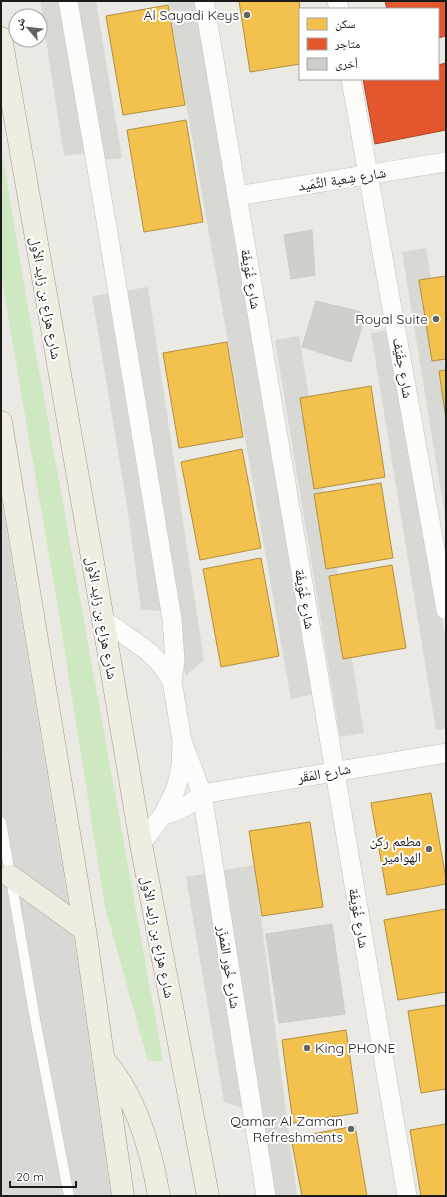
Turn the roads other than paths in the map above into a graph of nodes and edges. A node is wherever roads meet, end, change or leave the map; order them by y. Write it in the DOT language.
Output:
graph roads {
  1 [pos="68,1"];
  2 [pos="204,1"];
  3 [pos="1,38"];
  4 [pos="351,80"];
  5 [pos="446,162"];
  6 [pos="368,175"];
  7 [pos="238,196"];
  8 [pos="1,422"];
  9 [pos="446,610"];
  10 [pos="103,620"];
  11 [pos="172,680"];
  12 [pos="182,741"];
  13 [pos="446,753"];
  14 [pos="334,772"];
  15 [pos="202,794"];
  16 [pos="163,816"];
  17 [pos="1,822"];
  18 [pos="141,844"];
  19 [pos="10,876"];
  20 [pos="85,930"];
  21 [pos="103,1058"];
  22 [pos="69,1196"];
  23 [pos="123,1196"];
  24 [pos="159,1196"];
  25 [pos="208,1196"];
  26 [pos="266,1196"];
  27 [pos="407,1196"];
  1 -- 11 [label="street"];
  2 -- 7 [label="street, شارع غُوَيفَة"];
  3 -- 10 [label="main road, شارع هزاع بن زايد الأول"];
  4 -- 6 [label="street, شارع حِفَيّف"];
  5 -- 6 [label="street, شارع شِعبة الثِّمَيد"];
  6 -- 7 [label="street, شارع شِعبة الثِّمَيد"];
  6 -- 9 [label="street, شارع حِفَيّف"];
  7 -- 14 [label="street, شارع غُوَيفَة"];
  8 -- 20 [label="main road"];
  10 -- 11 [label="street"];
  10 -- 18 [label="main road, شارع هزاع بن زايد الأول"];
  11 -- 12 [label="street"];
  12 -- 15 [label="street, شارع خُور المَمزَر"];
  12 -- 16 [label="street"];
  13 -- 14 [label="street, شارع المَقَر"];
  14 -- 15 [label="street, شارع المَقَر"];
  14 -- 27 [label="street, شارع غُوَيفَة"];
  15 -- 16 [label="street"];
  15 -- 26 [label="street, شارع خُور المَمزَر"];
  16 -- 18 [label="street"];
  17 -- 19 [label="lane"];
  18 -- 25 [label="main road, شارع هزاع بن زايد الأول"];
  19 -- 20 [label="main road"];
  19 -- 22 [label="lane"];
  20 -- 21 [label="main road"];
  21 -- 23 [label="main road"];
  21 -- 24 [label="main road"];
}
